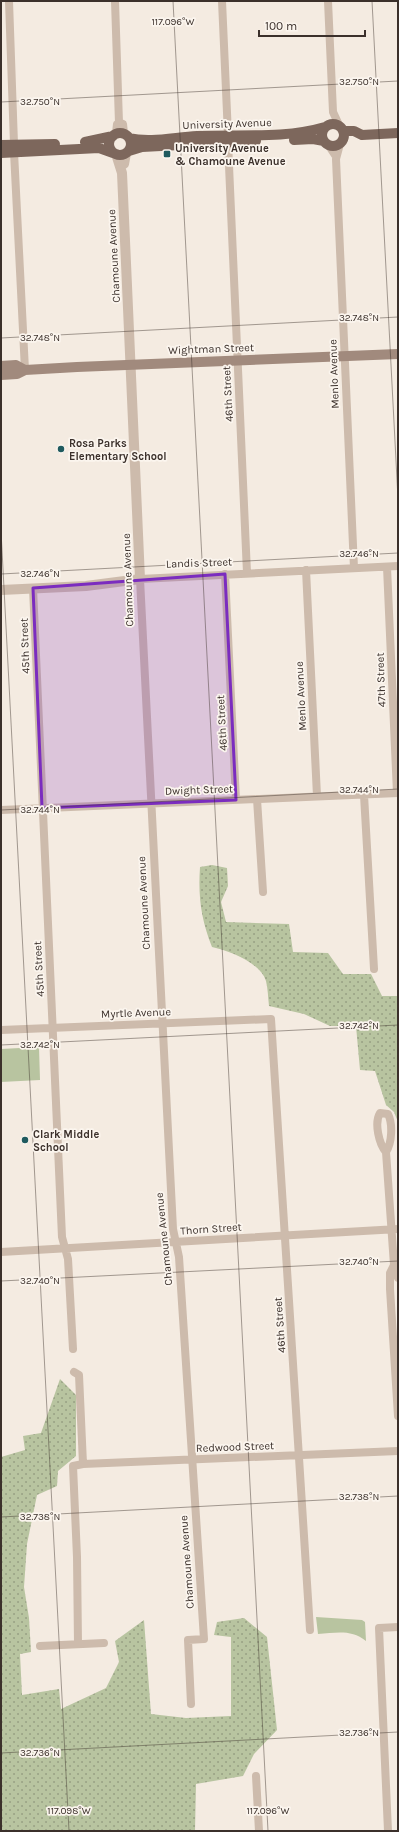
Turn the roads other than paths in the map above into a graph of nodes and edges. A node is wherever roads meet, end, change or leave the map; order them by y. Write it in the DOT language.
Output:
graph roads {
  1 [pos="9,1"];
  2 [pos="115,1"];
  3 [pos="222,1"];
  4 [pos="328,1"];
  5 [pos="336,132"];
  6 [pos="398,133"];
  7 [pos="121,135"];
  8 [pos="228,139"];
  9 [pos="325,142"];
  10 [pos="1,145"];
  11 [pos="14,148"];
  12 [pos="1,153"];
  13 [pos="121,153"];
  14 [pos="335,155"];
  15 [pos="398,354"];
  16 [pos="344,356"];
  17 [pos="237,360"];
  18 [pos="131,365"];
  19 [pos="1,366"];
  20 [pos="25,370"];
  21 [pos="1,374"];
  22 [pos="398,566"];
  23 [pos="387,567"];
  24 [pos="354,568"];
  25 [pos="306,570"];
  26 [pos="247,573"];
  27 [pos="225,574"];
  28 [pos="140,579"];
  29 [pos="33,588"];
  30 [pos="1,590"];
  31 [pos="397,793"];
  32 [pos="364,795"];
  33 [pos="317,796"];
  34 [pos="257,799"];
  35 [pos="236,800"];
  36 [pos="150,804"];
  37 [pos="42,808"];
  38 [pos="1,810"];
  39 [pos="263,892"];
  40 [pos="374,969"];
  41 [pos="271,1018"];
  42 [pos="162,1023"];
  43 [pos="52,1028"];
  44 [pos="1,1030"];
  45 [pos="386,1152"];
  46 [pos="395,1229"];
  47 [pos="285,1236"];
  48 [pos="176,1243"];
  49 [pos="66,1249"];
  50 [pos="1,1252"];
  51 [pos="394,1265"];
  52 [pos="398,1278"];
  53 [pos="73,1349"];
  54 [pos="74,1372"];
  55 [pos="398,1416"];
  56 [pos="398,1451"];
  57 [pos="299,1456"];
  58 [pos="192,1460"];
  59 [pos="83,1464"];
  60 [pos="398,1627"];
  61 [pos="310,1630"];
  62 [pos="104,1643"];
  63 [pos="78,1644"];
  64 [pos="40,1646"];
  65 [pos="190,1704"];
  66 [pos="256,1776"];
  67 [pos="259,1831"];
  68 [pos="388,1831"];
  1 -- 11 [label="street"];
  2 -- 7 [label="street"];
  3 -- 8 [label="street, 46th Street"];
  4 -- 5 [label="street, Menlo Avenue"];
  5 -- 6 [label="main road, University Avenue"];
  5 -- 8 [label="main road, University Avenue"];
  5 -- 9 [label="main road"];
  5 -- 9 [label="main road, University Avenue"];
  5 -- 14 [label="street, Menlo Avenue"];
  7 -- 8 [label="main road, University Avenue"];
  7 -- 11 [label="main road, University Avenue"];
  7 -- 13 [label="main road"];
  7 -- 13 [label="main road"];
  8 -- 9 [label="main road, University Avenue"];
  8 -- 13 [label="main road, University Avenue"];
  8 -- 17 [label="street, 46th Street"];
  9 -- 14 [label="street"];
  10 -- 11 [label="main road, University Avenue"];
  11 -- 12 [label="main road, University Avenue"];
  11 -- 13 [label="main road, University Avenue"];
  11 -- 20 [label="street"];
  13 -- 18 [label="street, Chamoune Avenue"];
  14 -- 16 [label="street, Menlo Avenue"];
  15 -- 16 [label="main road, Wightman Street"];
  16 -- 17 [label="main road, Wightman Street"];
  16 -- 24 [label="street, Menlo Avenue"];
  17 -- 18 [label="main road, Wightman Street"];
  17 -- 26 [label="street, 46th Street"];
  18 -- 20 [label="main road, Wightman Street"];
  18 -- 28 [label="street, Chamoune Avenue"];
  19 -- 20 [label="main road, Wightman Street"];
  20 -- 21 [label="main road, Wightman Street"];
  22 -- 23 [label="street, Landis Street"];
  23 -- 24 [label="street, Landis Street"];
  23 -- 31 [label="street, 47th Street"];
  24 -- 25 [label="street, Landis Street"];
  25 -- 26 [label="street, Landis Street"];
  25 -- 33 [label="street, Menlo Avenue"];
  26 -- 27 [label="street, Landis Street"];
  27 -- 28 [label="street, Landis Street"];
  27 -- 35 [label="street, 46th Street"];
  28 -- 29 [label="street, Landis Street"];
  28 -- 36 [label="street, Chamoune Avenue"];
  29 -- 30 [label="street, Landis Street"];
  29 -- 37 [label="street, 45th Street"];
  31 -- 32 [label="street, Dwight Street"];
  32 -- 33 [label="street, Dwight Street"];
  32 -- 40 [label="street"];
  33 -- 34 [label="street, Dwight Street"];
  34 -- 35 [label="street, Dwight Street"];
  34 -- 39 [label="street"];
  35 -- 36 [label="street, Dwight Street"];
  36 -- 37 [label="street, Dwight Street"];
  36 -- 42 [label="street, Chamoune Avenue"];
  37 -- 38 [label="street, Dwight Street"];
  37 -- 43 [label="street, 45th Street"];
  41 -- 42 [label="street, Myrtle Avenue"];
  41 -- 47 [label="street, 46th Street"];
  42 -- 43 [label="street, Myrtle Avenue"];
  42 -- 48 [label="street, Chamoune Avenue"];
  43 -- 44 [label="street, Myrtle Avenue"];
  43 -- 49 [label="street, 45th Street"];
  45 -- 46 [label="street"];
  46 -- 47 [label="street, Thorn Street"];
  46 -- 51 [label="street"];
  47 -- 48 [label="street, Thorn Street"];
  47 -- 57 [label="street, 46th Street"];
  48 -- 49 [label="street, Thorn Street"];
  48 -- 58 [label="street, Chamoune Avenue"];
  49 -- 50 [label="street, Thorn Street"];
  49 -- 53 [label="street, 45th Street"];
  51 -- 52 [label="street"];
  51 -- 55 [label="street"];
  54 -- 59 [label="street"];
  56 -- 57 [label="street, Redwood Street"];
  57 -- 58 [label="street, Redwood Street"];
  57 -- 61 [label="street, 46th Street"];
  58 -- 59 [label="street, Redwood Street"];
  58 -- 65 [label="street, Chamoune Avenue"];
  59 -- 63 [label="street, Redwood Street"];
  60 -- 68 [label="street"];
  62 -- 63 [label="street"];
  63 -- 64 [label="street"];
  66 -- 67 [label="street"];
}
